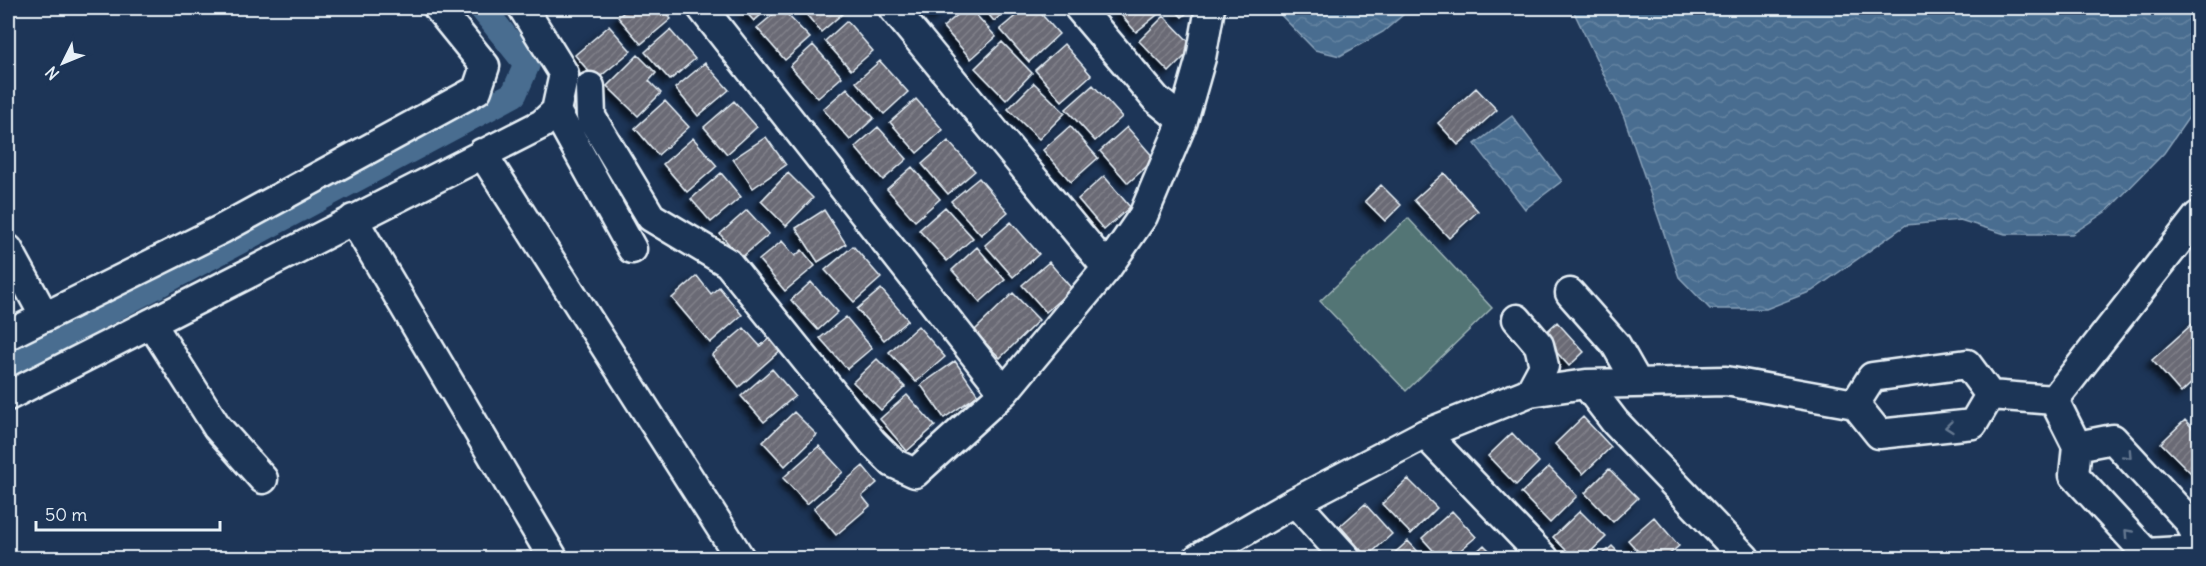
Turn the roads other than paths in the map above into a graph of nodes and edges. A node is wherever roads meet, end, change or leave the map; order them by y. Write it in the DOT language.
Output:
graph roads {
  1 [pos="438,8"];
  2 [pos="523,8"];
  3 [pos="702,8"];
  4 [pos="893,8"];
  5 [pos="1079,8"];
  6 [pos="1210,8"];
  7 [pos="590,87"];
  8 [pos="556,111"];
  9 [pos="1183,121"];
  10 [pos="482,153"];
  11 [pos="2199,216"];
  12 [pos="353,219"];
  13 [pos="8,249"];
  14 [pos="632,249"];
  15 [pos="1107,268"];
  16 [pos="1570,293"];
  17 [pos="45,316"];
  18 [pos="1518,319"];
  19 [pos="151,323"];
  20 [pos="8,335"];
  21 [pos="1637,382"];
  22 [pos="1586,384"];
  23 [pos="1004,392"];
  24 [pos="1530,392"];
  25 [pos="1990,394"];
  26 [pos="8,396"];
  27 [pos="2054,400"];
  28 [pos="1855,404"];
  29 [pos="1425,434"];
  30 [pos="2077,446"];
  31 [pos="263,479"];
  32 [pos="1295,502"];
  33 [pos="2199,538"];
  34 [pos="2199,550"];
  35 [pos="553,558"];
  36 [pos="740,558"];
  37 [pos="1198,558"];
  38 [pos="1346,558"];
  39 [pos="1544,558"];
  40 [pos="1745,558"];
  1 -- 17 [label="street"];
  2 -- 8 [label="street"];
  3 -- 23 [label="street"];
  4 -- 15 [label="street"];
  5 -- 9 [label="street"];
  6 -- 9 [label="street"];
  7 -- 23 [label="street"];
  8 -- 10 [label="street"];
  8 -- 14 [label="street"];
  9 -- 15 [label="street"];
  10 -- 12 [label="street"];
  10 -- 36 [label="street"];
  11 -- 27 [label="street"];
  12 -- 19 [label="street"];
  12 -- 35 [label="street"];
  13 -- 17 [label="street"];
  15 -- 23 [label="street"];
  16 -- 21 [label="street"];
  17 -- 20 [label="street"];
  18 -- 24 [label="street"];
  19 -- 26 [label="street"];
  19 -- 31 [label="street"];
  21 -- 22 [label="street"];
  21 -- 28 [label="street"];
  22 -- 24 [label="street"];
  22 -- 40 [label="street"];
  24 -- 29 [label="street"];
  25 -- 27 [label="street"];
  25 -- 28 [label="street"];
  25 -- 28 [label="street, one-way"];
  27 -- 30 [label="street"];
  29 -- 32 [label="street"];
  29 -- 39 [label="street"];
  30 -- 33 [label="street, one-way"];
  34 -- 30 [label="street, one-way"];
  32 -- 37 [label="street"];
  32 -- 38 [label="street"];
}
